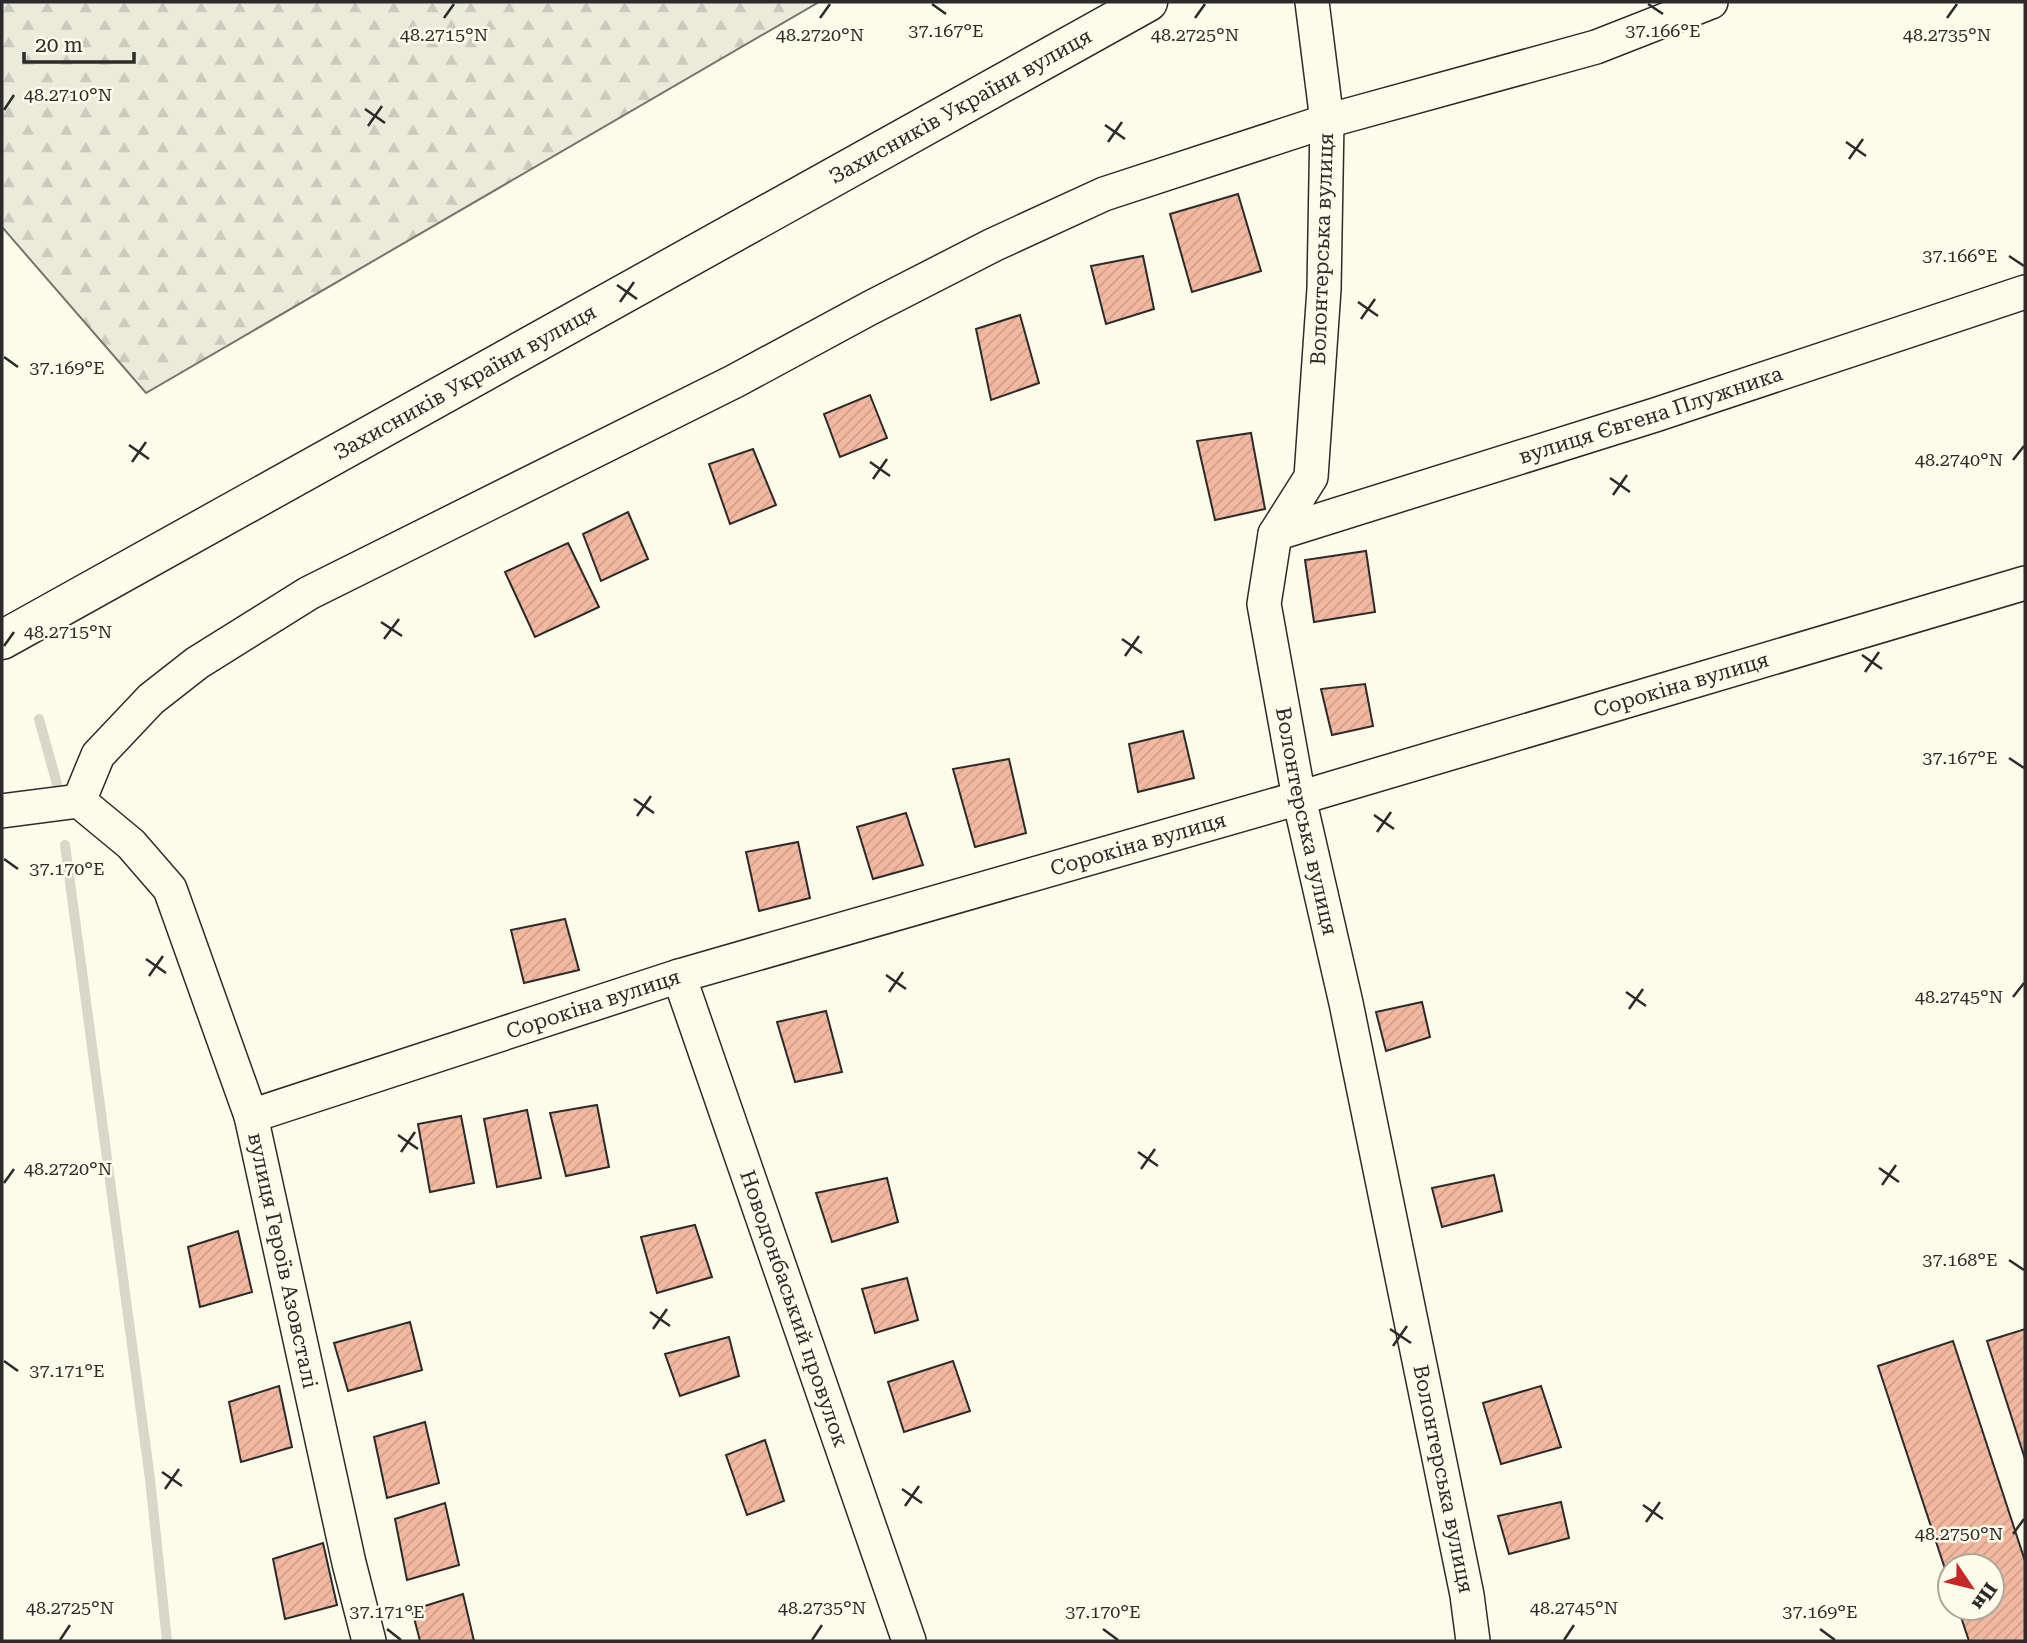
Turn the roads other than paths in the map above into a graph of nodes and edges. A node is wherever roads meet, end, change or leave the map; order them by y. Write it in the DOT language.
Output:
graph roads {
  1 [pos="1148,2"];
  2 [pos="1312,2"];
  3 [pos="1711,2"];
  4 [pos="1327,121"];
  5 [pos="2025,292"];
  6 [pos="1275,534"];
  7 [pos="2025,583"];
  8 [pos="2,640"];
  9 [pos="1299,798"];
  10 [pos="79,801"];
  11 [pos="2,811"];
  12 [pos="678,976"];
  13 [pos="251,1116"];
  14 [pos="369,1641"];
  15 [pos="909,1641"];
  16 [pos="1473,1641"];
  1 -- 8 [label="highway, Захисників України вулиця"];
  2 -- 4 [label="street, Волонтерська вулиця"];
  3 -- 4 [label="street"];
  4 -- 6 [label="street, Волонтерська вулиця"];
  4 -- 10 [label="street"];
  5 -- 6 [label="street, вулиця Євгена Плужника"];
  6 -- 9 [label="street, Волонтерська вулиця"];
  7 -- 9 [label="street, Сорокіна вулиця"];
  9 -- 12 [label="street, Сорокіна вулиця"];
  9 -- 16 [label="street, Волонтерська вулиця"];
  10 -- 11 [label="street"];
  10 -- 13 [label="street, вулиця Героїв Азовсталі"];
  12 -- 13 [label="street, Сорокіна вулиця"];
  12 -- 15 [label="street, Новодонбаський провулок"];
  13 -- 14 [label="street, вулиця Героїв Азовсталі"];
}
